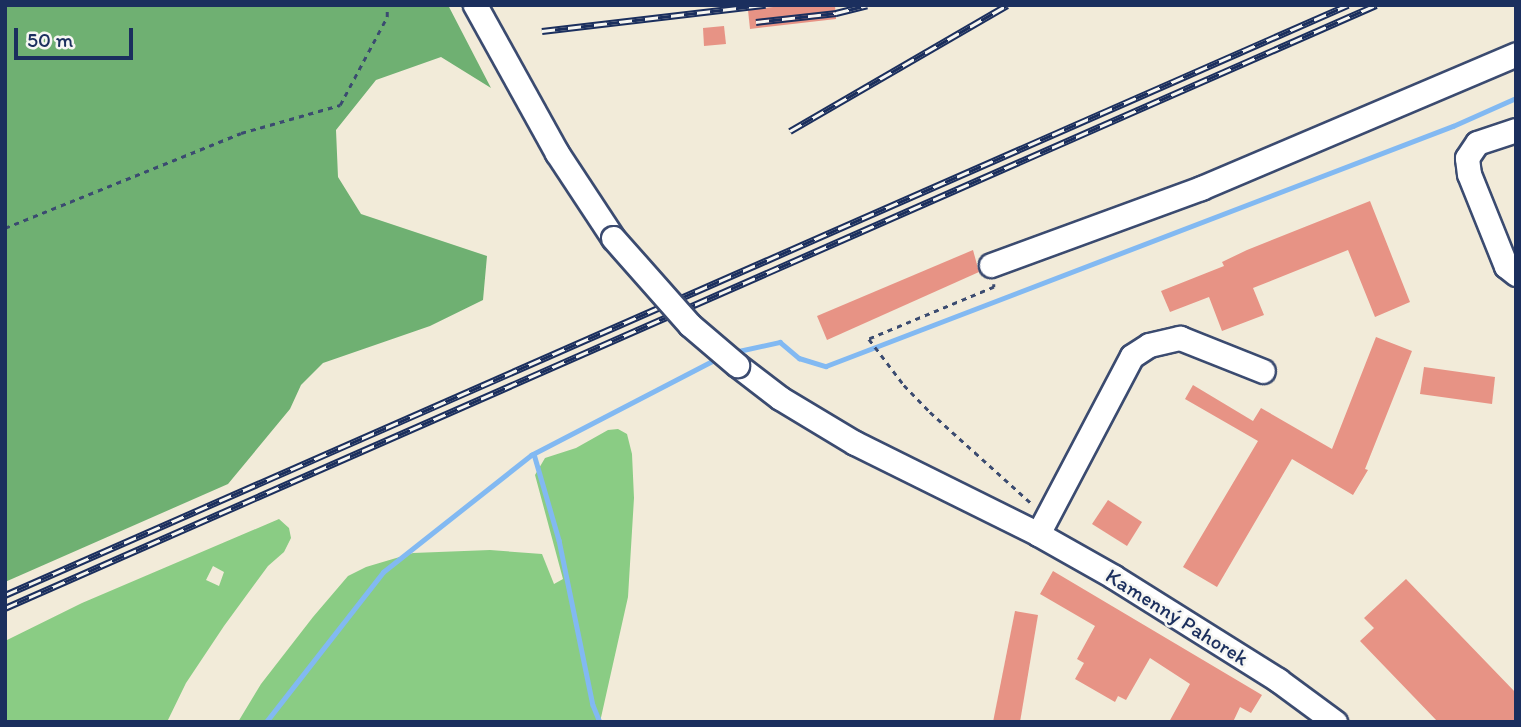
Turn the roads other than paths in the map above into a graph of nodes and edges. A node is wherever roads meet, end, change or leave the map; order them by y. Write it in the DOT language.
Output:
graph roads {
  1 [pos="475,5"];
  2 [pos="1516,54"];
  3 [pos="1516,130"];
  4 [pos="991,265"];
  5 [pos="1516,275"];
  6 [pos="1263,372"];
  7 [pos="1043,525"];
  8 [pos="1335,722"];
  1 -- 7 [label="street, Kamenný Pahorek, bridge"];
  2 -- 4 [label="street"];
  3 -- 5 [label="street"];
  6 -- 7 [label="street"];
  7 -- 8 [label="street, Kamenný Pahorek"];
}
